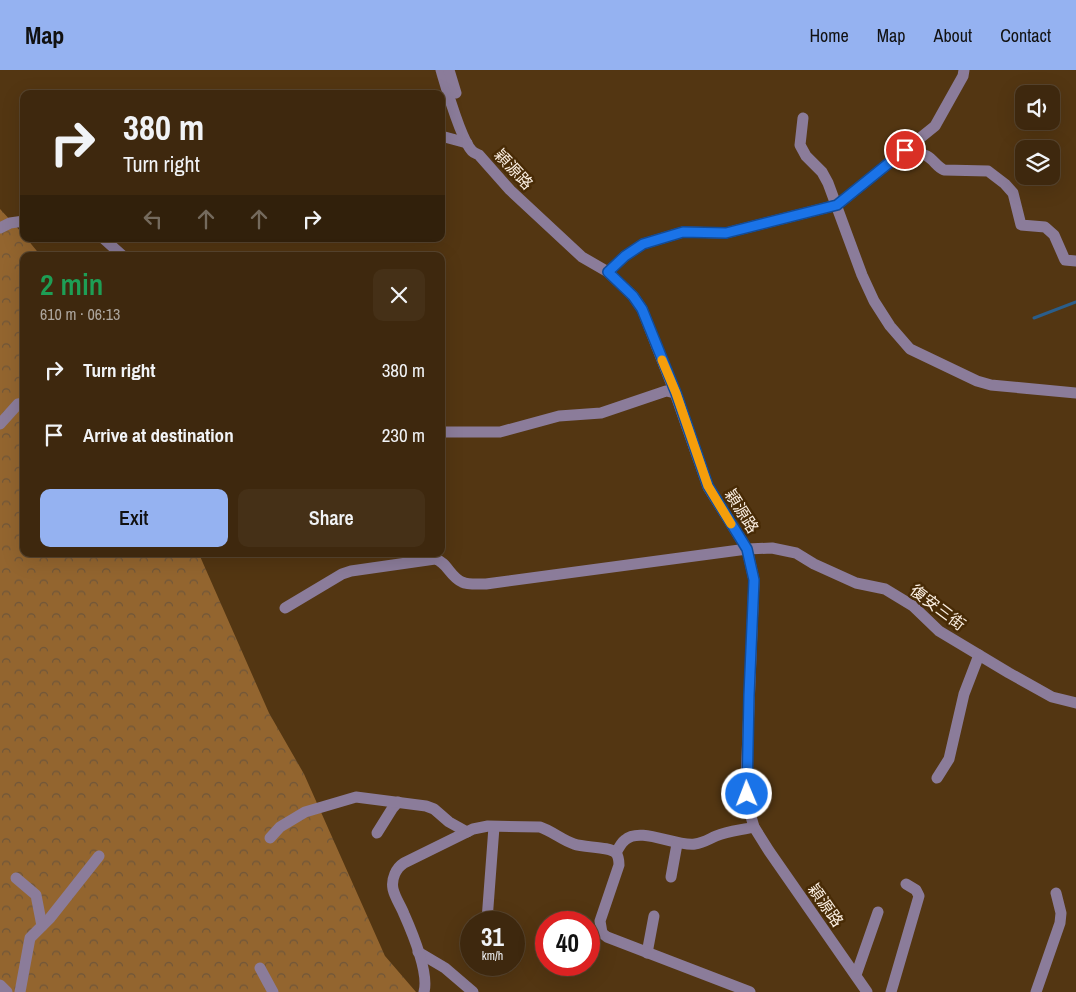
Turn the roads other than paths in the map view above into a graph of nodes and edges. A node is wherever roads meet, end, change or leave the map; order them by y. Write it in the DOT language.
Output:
graph roads {
  1 [pos="441,70"];
  2 [pos="449,70"];
  3 [pos="964,70"];
  4 [pos="803,118"];
  5 [pos="445,137"];
  6 [pos="467,143"];
  7 [pos="479,155"];
  8 [pos="890,163"];
  9 [pos="837,205"];
  10 [pos="20,222"];
  11 [pos="0,228"];
  12 [pos="107,242"];
  13 [pos="119,252"];
  14 [pos="1076,261"];
  15 [pos="608,272"];
  16 [pos="1076,392"];
  17 [pos="676,393"];
  18 [pos="20,404"];
  19 [pos="0,424"];
  20 [pos="445,432"];
  21 [pos="747,549"];
  22 [pos="285,608"];
  23 [pos="979,655"];
  24 [pos="1076,703"];
  25 [pos="937,778"];
  26 [pos="398,802"];
  27 [pos="494,827"];
  28 [pos="754,827"];
  29 [pos="377,832"];
  30 [pos="467,832"];
  31 [pos="270,838"];
  32 [pos="678,844"];
  33 [pos="616,853"];
  34 [pos="99,856"];
  35 [pos="671,877"];
  36 [pos="16,878"];
  37 [pos="906,884"];
  38 [pos="1056,892"];
  39 [pos="488,911"];
  40 [pos="878,912"];
  41 [pos="654,916"];
  42 [pos="42,926"];
  43 [pos="418,952"];
  44 [pos="646,954"];
  45 [pos="260,968"];
  46 [pos="856,975"];
  47 [pos="0,984"];
  48 [pos="7,992"];
  49 [pos="20,992"];
  50 [pos="273,992"];
  51 [pos="424,992"];
  52 [pos="473,992"];
  53 [pos="750,992"];
  54 [pos="867,992"];
  55 [pos="891,992"];
  56 [pos="1036,992"];
  1 -- 6 [label="street"];
  2 -- 7 [label="street"];
  3 -- 8 [label="street"];
  4 -- 9 [label="street"];
  5 -- 6 [label="street"];
  6 -- 7 [label="street, 穎源路"];
  7 -- 15 [label="street, 穎源路"];
  8 -- 9 [label="street"];
  8 -- 14 [label="street"];
  9 -- 15 [label="street"];
  9 -- 16 [label="street"];
  10 -- 11 [label="street"];
  12 -- 13 [label="street"];
  15 -- 17 [label="street, 穎源路"];
  17 -- 20 [label="street"];
  17 -- 21 [label="street, 穎源路"];
  18 -- 19 [label="street"];
  21 -- 22 [label="street, 復安三街"];
  21 -- 23 [label="street, 復安三街"];
  21 -- 28 [label="street, 穎源路"];
  23 -- 24 [label="street, 復安三街"];
  23 -- 25 [label="street"];
  26 -- 29 [label="street"];
  26 -- 30 [label="street"];
  26 -- 31 [label="street"];
  27 -- 30 [label="street"];
  27 -- 33 [label="street"];
  27 -- 39 [label="street"];
  28 -- 32 [label="street"];
  28 -- 46 [label="street, 穎源路"];
  30 -- 43 [label="street"];
  32 -- 33 [label="street"];
  32 -- 35 [label="street"];
  33 -- 44 [label="street"];
  34 -- 42 [label="street"];
  36 -- 42 [label="street"];
  37 -- 55 [label="street"];
  38 -- 56 [label="street"];
  40 -- 46 [label="street"];
  41 -- 44 [label="street"];
  42 -- 49 [label="street"];
  43 -- 51 [label="street"];
  43 -- 52 [label="street"];
  44 -- 53 [label="street"];
  45 -- 50 [label="street"];
  46 -- 54 [label="street, 穎源路"];
  47 -- 48 [label="street"];
}
